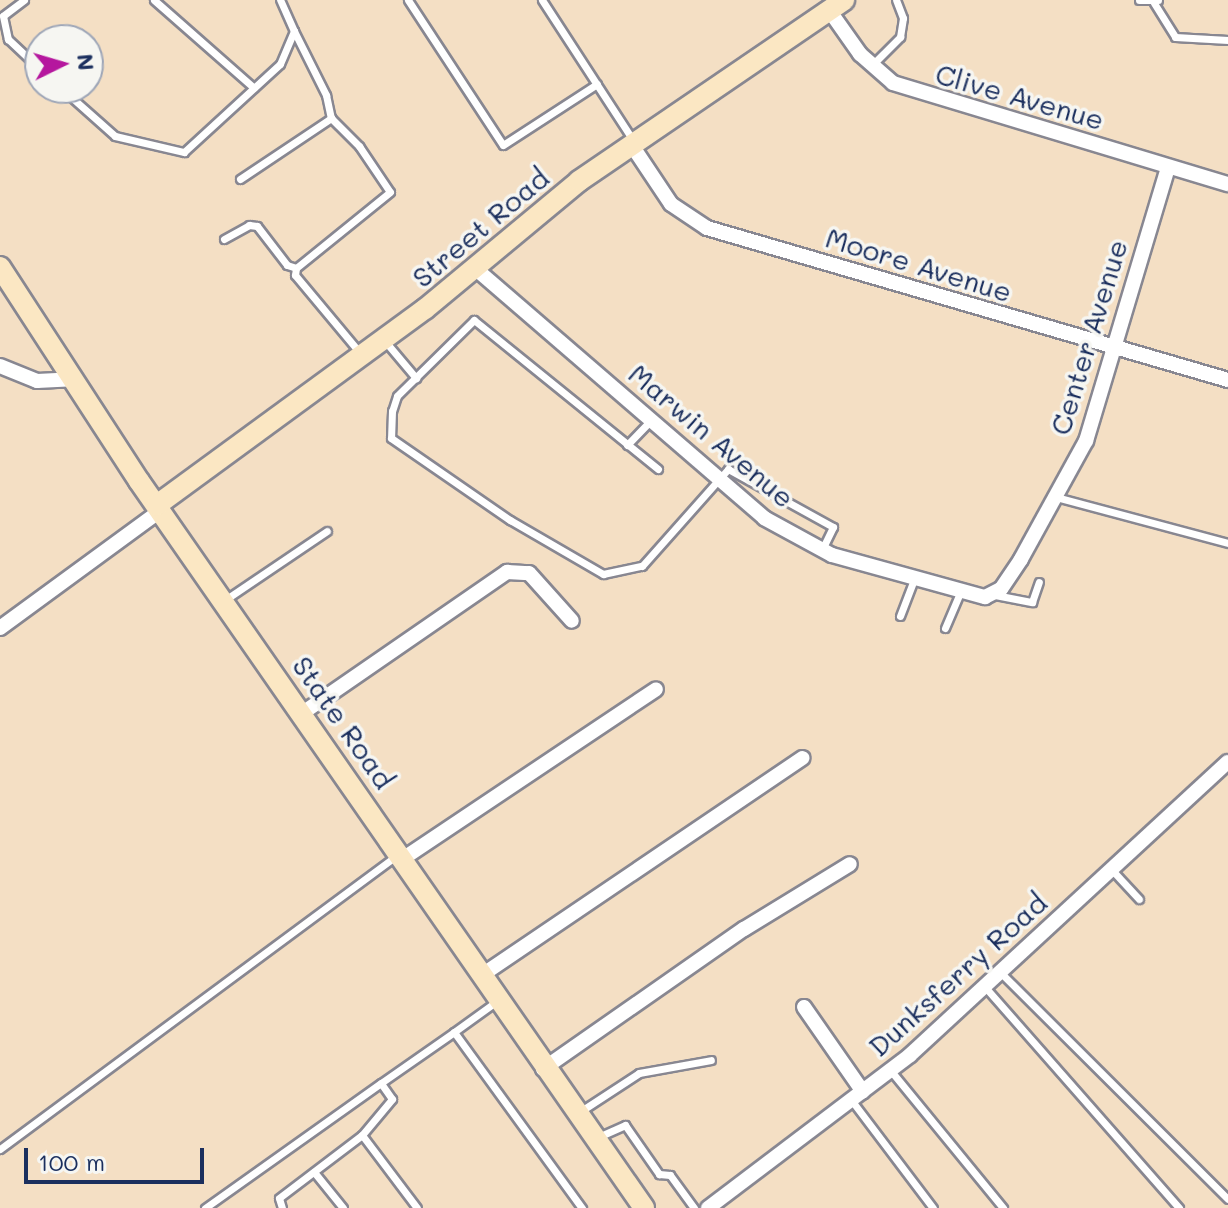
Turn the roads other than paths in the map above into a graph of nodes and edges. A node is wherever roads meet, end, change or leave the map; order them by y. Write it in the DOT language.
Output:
graph roads {
  1 [pos="24,0"];
  2 [pos="154,0"];
  3 [pos="280,0"];
  4 [pos="408,0"];
  5 [pos="542,0"];
  6 [pos="896,0"];
  7 [pos="1139,0"];
  8 [pos="1156,1"];
  9 [pos="837,5"];
  10 [pos="294,31"];
  11 [pos="1228,40"];
  12 [pos="24,54"];
  13 [pos="871,66"];
  14 [pos="597,84"];
  15 [pos="254,88"];
  16 [pos="79,104"];
  17 [pos="331,118"];
  18 [pos="633,142"];
  19 [pos="1168,167"];
  20 [pos="240,179"];
  21 [pos="1228,184"];
  22 [pos="224,239"];
  23 [pos="0,267"];
  24 [pos="296,268"];
  25 [pos="476,269"];
  26 [pos="383,339"];
  27 [pos="1112,347"];
  28 [pos="361,355"];
  29 [pos="0,366"];
  30 [pos="416,378"];
  31 [pos="72,379"];
  32 [pos="1228,380"];
  33 [pos="650,421"];
  34 [pos="627,445"];
  35 [pos="658,469"];
  36 [pos="720,480"];
  37 [pos="1056,497"];
  38 [pos="159,508"];
  39 [pos="327,531"];
  40 [pos="1228,543"];
  41 [pos="822,550"];
  42 [pos="914,580"];
  43 [pos="1039,582"];
  44 [pos="960,593"];
  45 [pos="994,595"];
  46 [pos="225,600"];
  47 [pos="900,616"];
  48 [pos="572,621"];
  49 [pos="0,628"];
  50 [pos="945,628"];
  51 [pos="656,689"];
  52 [pos="304,712"];
  53 [pos="802,758"];
  54 [pos="1228,762"];
  55 [pos="403,855"];
  56 [pos="850,864"];
  57 [pos="1111,869"];
  58 [pos="1139,899"];
  59 [pos="999,971"];
  60 [pos="482,975"];
  61 [pos="983,986"];
  62 [pos="498,1000"];
  63 [pos="804,1007"];
  64 [pos="454,1032"];
  65 [pos="711,1060"];
  66 [pos="543,1069"];
  67 [pos="891,1071"];
  68 [pos="381,1083"];
  69 [pos="857,1096"];
  70 [pos="576,1115"];
  71 [pos="362,1135"];
  72 [pos="594,1139"];
  73 [pos="0,1149"];
  74 [pos="314,1172"];
  75 [pos="1228,1199"];
  76 [pos="714,1206"];
  77 [pos="205,1208"];
  78 [pos="280,1208"];
  79 [pos="343,1208"];
  80 [pos="417,1208"];
  81 [pos="582,1208"];
  82 [pos="644,1208"];
  83 [pos="694,1208"];
  84 [pos="933,1208"];
  85 [pos="1003,1208"];
  86 [pos="1179,1208"];
  1 -- 12 [label="lane"];
  2 -- 15 [label="lane"];
  3 -- 10 [label="lane"];
  4 -- 14 [label="lane"];
  5 -- 14 [label="lane"];
  6 -- 13 [label="lane"];
  7 -- 8 [label="lane"];
  8 -- 11 [label="lane"];
  9 -- 13 [label="street, Clive Avenue"];
  9 -- 18 [label="main road, Street Road"];
  10 -- 15 [label="lane"];
  10 -- 17 [label="lane"];
  13 -- 19 [label="street, Clive Avenue"];
  14 -- 18 [label="lane"];
  15 -- 16 [label="lane"];
  17 -- 20 [label="lane"];
  17 -- 24 [label="lane"];
  18 -- 25 [label="main road, Street Road"];
  18 -- 27 [label="street, Moore Avenue"];
  19 -- 21 [label="street, Clive Avenue"];
  19 -- 27 [label="street, Center Avenue"];
  22 -- 24 [label="lane"];
  23 -- 31 [label="main road, State Road"];
  24 -- 28 [label="lane"];
  25 -- 26 [label="main road, Street Road"];
  25 -- 33 [label="street, Marwin Avenue"];
  26 -- 28 [label="main road, Street Road"];
  26 -- 30 [label="lane"];
  27 -- 32 [label="street, Moore Avenue"];
  27 -- 37 [label="street, Center Avenue"];
  28 -- 38 [label="main road, Street Road"];
  29 -- 31 [label="street"];
  30 -- 34 [label="lane"];
  30 -- 36 [label="lane"];
  31 -- 38 [label="main road, State Road"];
  33 -- 34 [label="lane"];
  33 -- 36 [label="street, Marwin Avenue"];
  34 -- 35 [label="lane"];
  36 -- 41 [label="street, Marwin Avenue"];
  36 -- 41 [label="lane"];
  37 -- 40 [label="lane"];
  37 -- 45 [label="street, Center Avenue"];
  38 -- 46 [label="main road, State Road"];
  38 -- 49 [label="street, Street Road"];
  39 -- 46 [label="lane"];
  41 -- 42 [label="street, Marwin Avenue"];
  42 -- 44 [label="street, Marwin Avenue"];
  42 -- 47 [label="lane"];
  43 -- 45 [label="lane"];
  44 -- 45 [label="street, Marwin Avenue"];
  44 -- 50 [label="lane"];
  46 -- 52 [label="main road, State Road"];
  48 -- 52 [label="street"];
  51 -- 55 [label="street"];
  52 -- 55 [label="main road, State Road"];
  53 -- 60 [label="street"];
  54 -- 57 [label="street, Dunksferry Road"];
  55 -- 60 [label="main road, State Road"];
  55 -- 73 [label="lane"];
  56 -- 66 [label="street"];
  57 -- 58 [label="lane"];
  57 -- 59 [label="street, Dunksferry Road"];
  59 -- 61 [label="street, Dunksferry Road"];
  59 -- 75 [label="lane"];
  60 -- 62 [label="main road, State Road"];
  61 -- 67 [label="street, Dunksferry Road"];
  61 -- 86 [label="lane"];
  62 -- 64 [label="lane"];
  62 -- 66 [label="main road, State Road"];
  63 -- 69 [label="street"];
  64 -- 68 [label="lane"];
  64 -- 81 [label="lane"];
  65 -- 70 [label="lane"];
  66 -- 70 [label="main road, State Road"];
  67 -- 69 [label="street, Dunksferry Road"];
  67 -- 85 [label="lane"];
  68 -- 71 [label="lane"];
  68 -- 77 [label="lane"];
  69 -- 76 [label="street, Dunksferry Road"];
  69 -- 84 [label="lane"];
  70 -- 72 [label="main road, State Road"];
  71 -- 74 [label="lane"];
  71 -- 80 [label="lane"];
  72 -- 82 [label="main road, State Road"];
  72 -- 83 [label="lane"];
  74 -- 78 [label="lane"];
  74 -- 79 [label="lane"];
}
